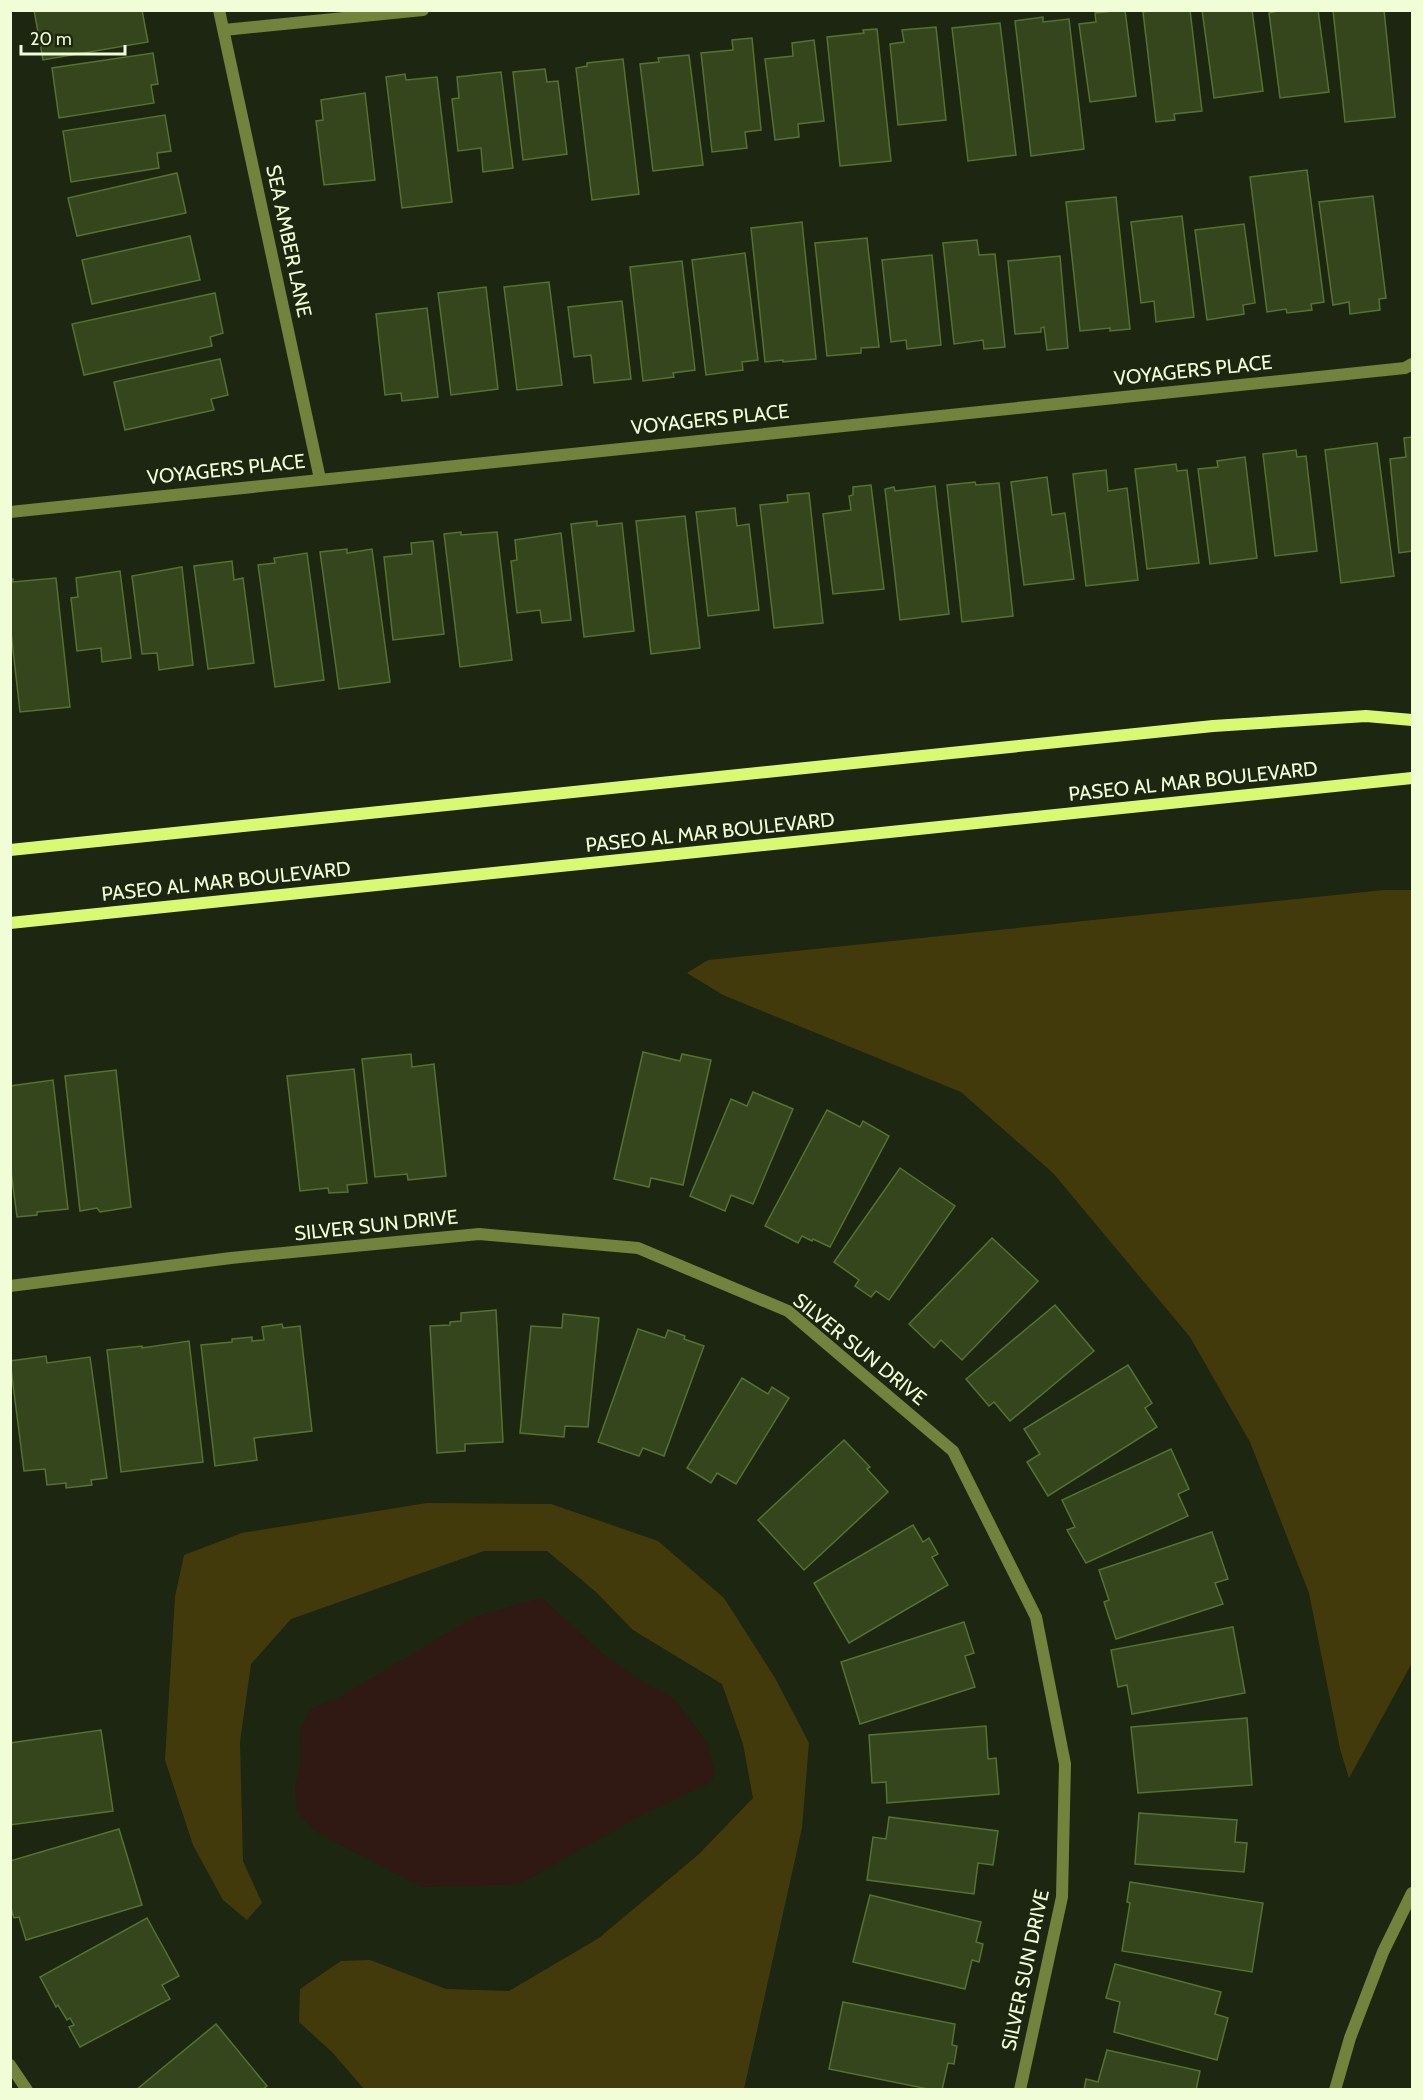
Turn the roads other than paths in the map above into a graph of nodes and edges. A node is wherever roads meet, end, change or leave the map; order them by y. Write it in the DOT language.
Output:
graph roads {
  1 [pos="219,10"];
  2 [pos="423,10"];
  3 [pos="224,30"];
  4 [pos="1413,364"];
  5 [pos="320,479"];
  6 [pos="10,512"];
  7 [pos="1413,720"];
  8 [pos="1413,778"];
  9 [pos="10,850"];
  10 [pos="10,923"];
  11 [pos="10,1286"];
  12 [pos="1413,1893"];
  13 [pos="10,2065"];
  14 [pos="27,2090"];
  15 [pos="1020,2090"];
  16 [pos="1335,2090"];
  1 -- 3 [label="street, SEA AMBER LANE"];
  2 -- 3 [label="street"];
  3 -- 5 [label="street, SEA AMBER LANE"];
  4 -- 5 [label="street, VOYAGERS PLACE"];
  5 -- 6 [label="street, VOYAGERS PLACE"];
  7 -- 9 [label="main road"];
  8 -- 10 [label="main road, PASEO AL MAR BOULEVARD"];
  11 -- 15 [label="street, SILVER SUN DRIVE"];
  12 -- 16 [label="street"];
  13 -- 14 [label="street"];
}
